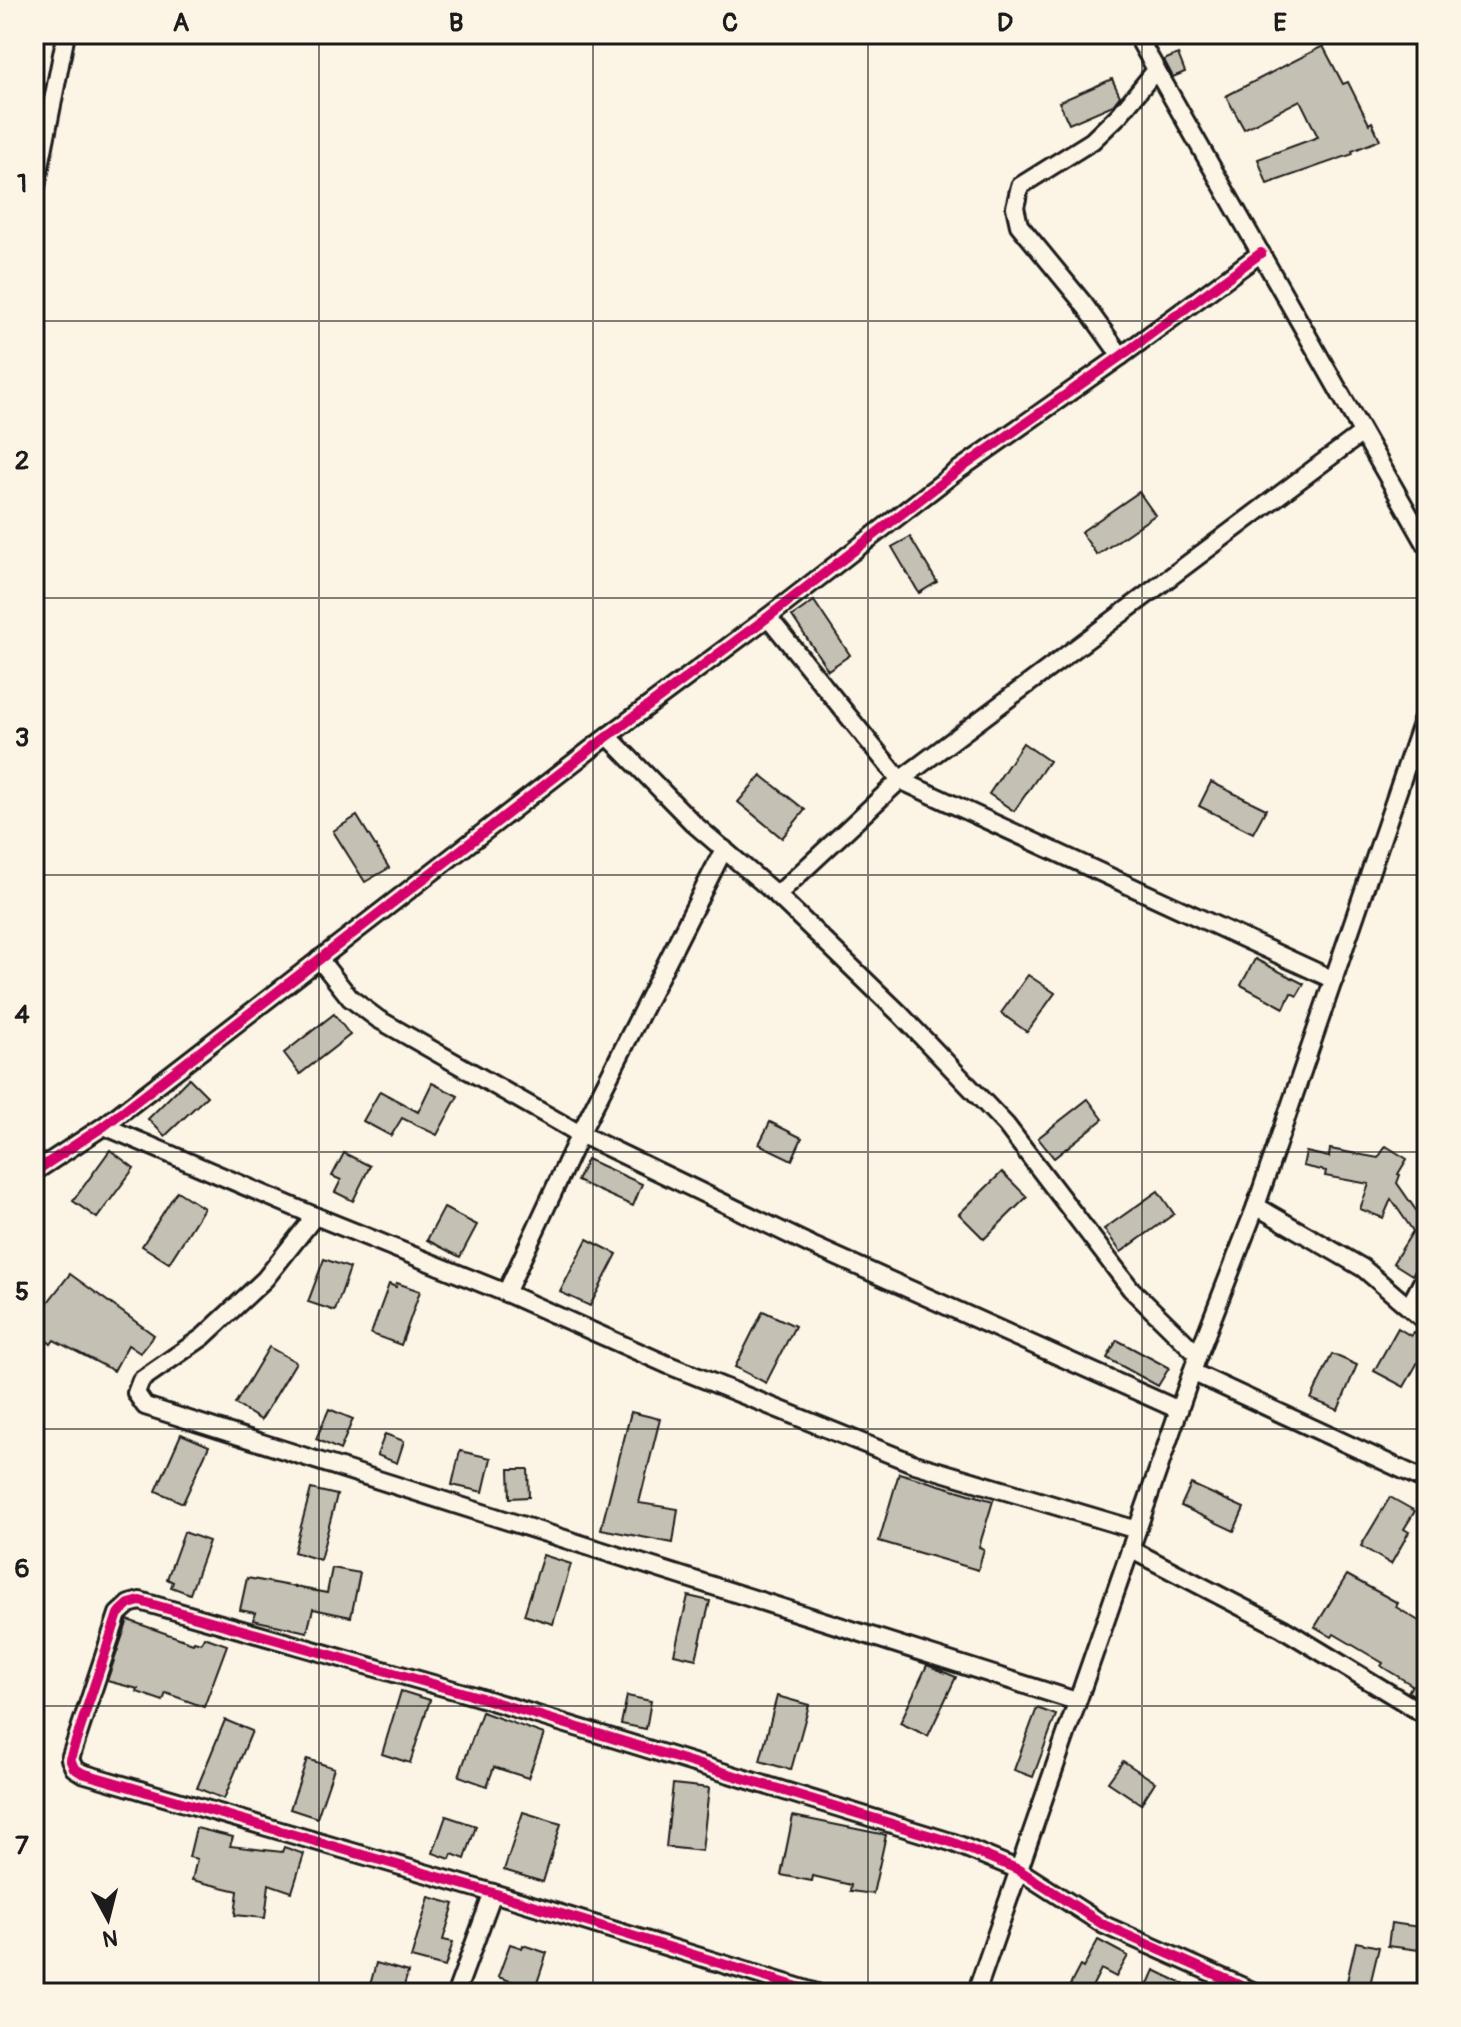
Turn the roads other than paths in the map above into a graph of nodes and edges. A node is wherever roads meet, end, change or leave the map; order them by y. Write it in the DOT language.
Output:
graph roads {
  1 [pos="66,34"];
  2 [pos="1136,34"];
  3 [pos="1156,70"];
  4 [pos="34,197"];
  5 [pos="1261,253"];
  6 [pos="1121,356"];
  7 [pos="1362,433"];
  8 [pos="1427,546"];
  9 [pos="768,617"];
  10 [pos="1427,706"];
  11 [pos="608,736"];
  12 [pos="900,780"];
  13 [pos="724,849"];
  14 [pos="777,895"];
  15 [pos="319,959"];
  16 [pos="1334,980"];
  17 [pos="104,1126"];
  18 [pos="580,1134"];
  19 [pos="34,1172"];
  20 [pos="1256,1206"];
  21 [pos="315,1216"];
  22 [pos="1427,1273"];
  23 [pos="506,1293"];
  24 [pos="1409,1307"];
  25 [pos="1427,1323"];
  26 [pos="1198,1355"];
  27 [pos="1192,1372"];
  28 [pos="1179,1410"];
  29 [pos="1427,1481"];
  30 [pos="1137,1530"];
  31 [pos="1130,1549"];
  32 [pos="1076,1701"];
  33 [pos="1427,1716"];
  34 [pos="1017,1869"];
  35 [pos="493,1893"];
  36 [pos="456,1993"];
  37 [pos="817,1993"];
  38 [pos="976,1993"];
  39 [pos="1257,1993"];
  1 -- 4 [label="street"];
  2 -- 3 [label="street"];
  3 -- 5 [label="street"];
  3 -- 6 [label="street"];
  5 -- 6 [label="street"];
  5 -- 7 [label="street"];
  6 -- 9 [label="street"];
  7 -- 8 [label="street"];
  7 -- 12 [label="street"];
  9 -- 11 [label="street"];
  9 -- 12 [label="street"];
  10 -- 16 [label="street"];
  11 -- 13 [label="street"];
  11 -- 15 [label="street"];
  12 -- 14 [label="street"];
  12 -- 16 [label="street"];
  13 -- 14 [label="street"];
  13 -- 18 [label="street"];
  14 -- 26 [label="street"];
  15 -- 17 [label="street"];
  15 -- 18 [label="street"];
  16 -- 20 [label="street"];
  17 -- 19 [label="street"];
  17 -- 21 [label="street"];
  18 -- 23 [label="street"];
  18 -- 28 [label="street"];
  20 -- 24 [label="street"];
  20 -- 26 [label="street"];
  21 -- 23 [label="street"];
  21 -- 32 [label="street"];
  22 -- 24 [label="street"];
  23 -- 30 [label="street"];
  24 -- 25 [label="street"];
  26 -- 27 [label="street"];
  27 -- 28 [label="street"];
  27 -- 29 [label="street"];
  28 -- 30 [label="street"];
  30 -- 31 [label="street"];
  31 -- 32 [label="street"];
  31 -- 33 [label="street"];
  32 -- 34 [label="street"];
  34 -- 35 [label="street"];
  34 -- 38 [label="street"];
  34 -- 39 [label="street"];
  35 -- 36 [label="street"];
  35 -- 37 [label="street"];
}
